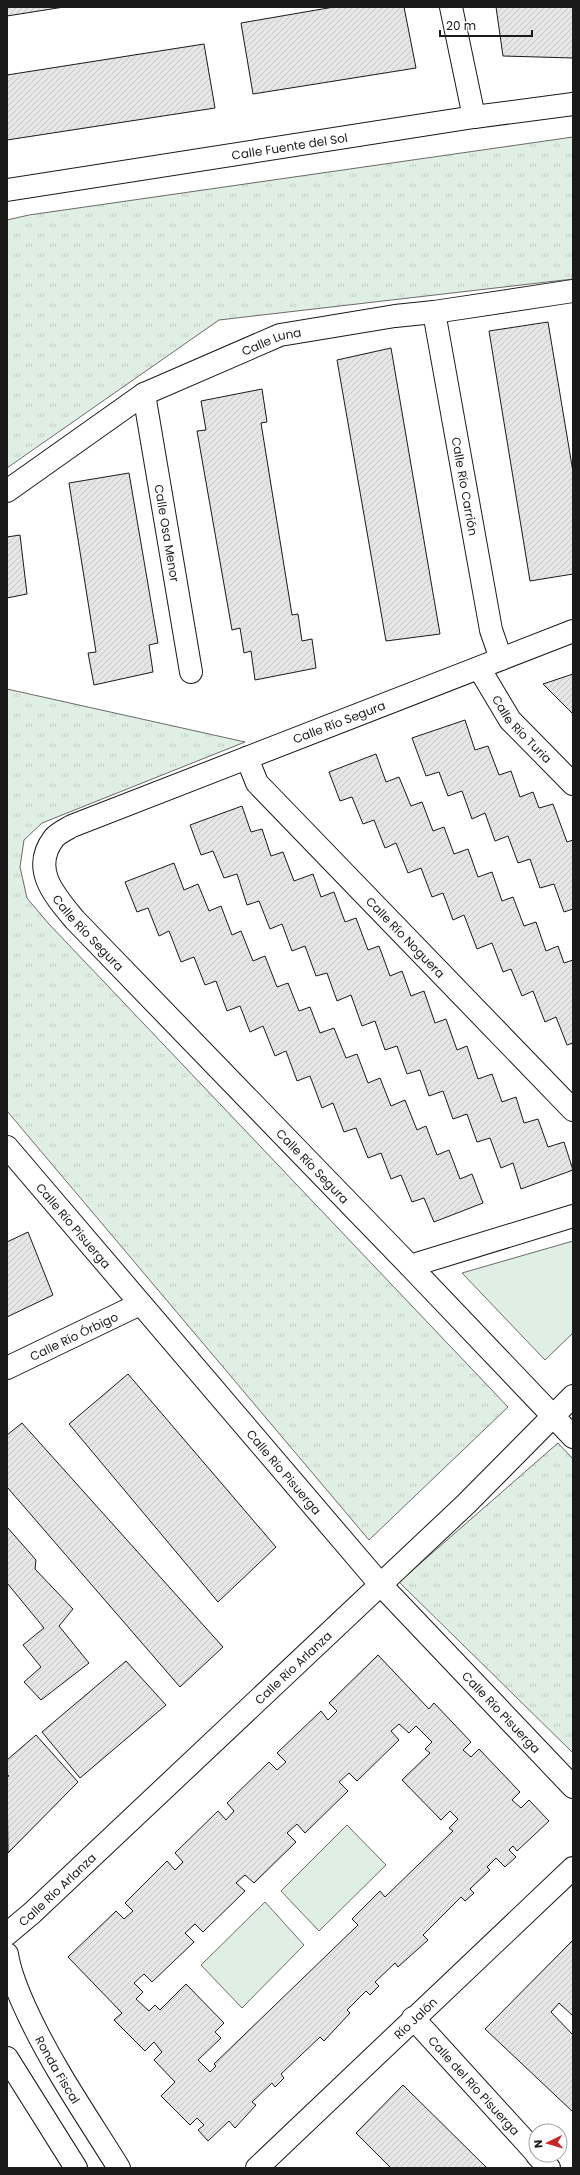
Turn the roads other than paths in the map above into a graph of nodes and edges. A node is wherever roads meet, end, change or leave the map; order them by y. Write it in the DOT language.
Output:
graph roads {
  1 [pos="451,7"];
  2 [pos="573,104"];
  3 [pos="474,117"];
  4 [pos="7,190"];
  5 [pos="573,291"];
  6 [pos="434,312"];
  7 [pos="144,394"];
  8 [pos="7,491"];
  9 [pos="573,631"];
  10 [pos="501,659"];
  11 [pos="479,668"];
  12 [pos="191,672"];
  13 [pos="247,758"];
  14 [pos="573,784"];
  15 [pos="573,1110"];
  16 [pos="7,1146"];
  17 [pos="573,1216"];
  18 [pos="410,1266"];
  19 [pos="140,1304"];
  20 [pos="7,1368"];
  21 [pos="573,1396"];
  22 [pos="553,1416"];
  23 [pos="573,1437"];
  24 [pos="380,1584"];
  25 [pos="573,1786"];
  26 [pos="573,1868"];
  27 [pos="7,1934"];
  28 [pos="7,1964"];
  29 [pos="413,2018"];
  30 [pos="7,2058"];
  31 [pos="528,2144"];
  32 [pos="76,2168"];
  33 [pos="119,2168"];
  34 [pos="257,2168"];
  1 -- 3 [label="street"];
  2 -- 3 [label="street, Calle Fuente del Sol"];
  3 -- 4 [label="street, Calle Fuente del Sol"];
  5 -- 6 [label="street, Calle Luna"];
  6 -- 7 [label="street, Calle Luna"];
  6 -- 10 [label="street, Calle Río Carrión"];
  7 -- 8 [label="street, Calle Luna"];
  7 -- 12 [label="street, Calle Osa Menor"];
  9 -- 10 [label="street, Calle Río Segura"];
  10 -- 11 [label="street, Calle Río Segura"];
  11 -- 13 [label="street, Calle Río Segura"];
  11 -- 14 [label="street, Calle Río Turia"];
  13 -- 15 [label="street, Calle Río Noguera"];
  13 -- 18 [label="street, Calle Río Segura"];
  16 -- 19 [label="street, Calle Río Pisuerga"];
  17 -- 18 [label="street"];
  18 -- 22 [label="street, Calle Río Segura"];
  19 -- 20 [label="street, Calle Río Órbigo"];
  19 -- 24 [label="street, Calle Río Pisuerga"];
  21 -- 22 [label="street, Calle Río Arlanza"];
  22 -- 23 [label="street, Calle Río Segura"];
  22 -- 24 [label="street, Calle Río Arlanza"];
  24 -- 25 [label="street, Calle Río Pisuerga"];
  24 -- 27 [label="street, Calle Río Arlanza"];
  26 -- 29 [label="street, Río Jalón"];
  28 -- 33 [label="street, Ronda Fiscal"];
  29 -- 31 [label="street, Calle del Río Pisuerga"];
  29 -- 34 [label="street, Río Jalón"];
  30 -- 32 [label="street"];
}
